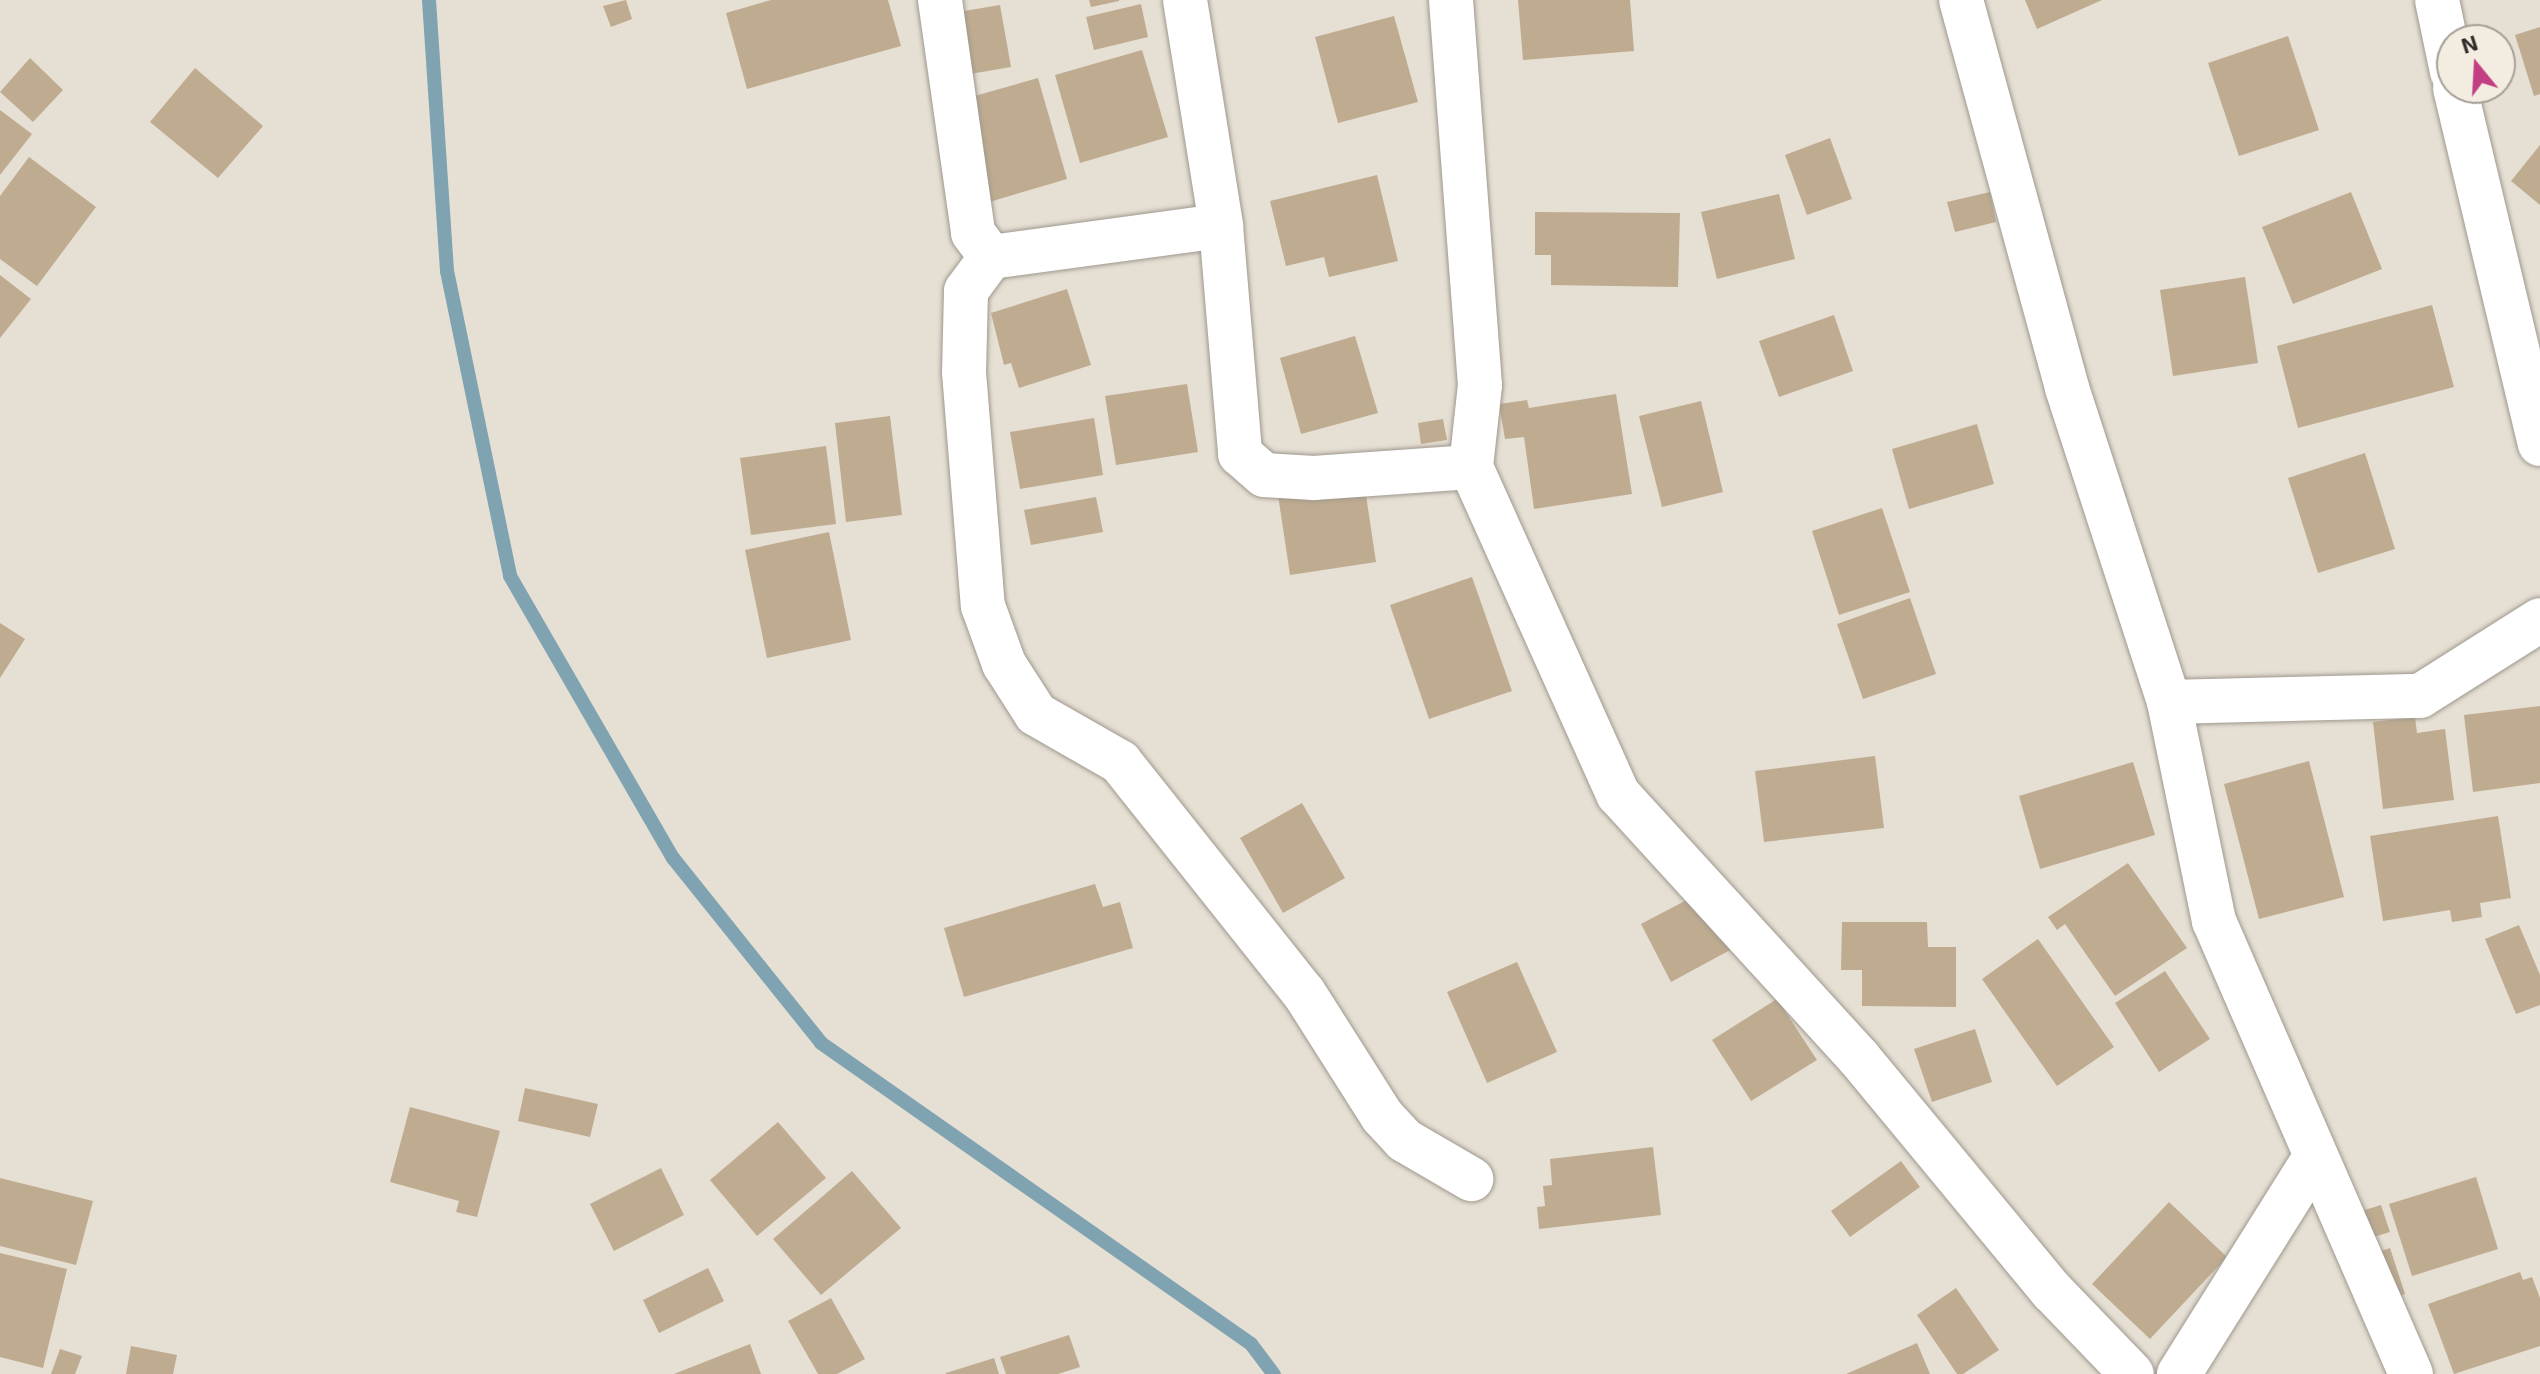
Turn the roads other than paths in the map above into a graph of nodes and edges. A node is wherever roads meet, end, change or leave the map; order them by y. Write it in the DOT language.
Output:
graph roads {
  1 [pos="940,0"];
  2 [pos="1185,0"];
  3 [pos="1451,0"];
  4 [pos="1961,0"];
  5 [pos="2437,0"];
  6 [pos="2442,24"];
  7 [pos="2459,104"];
  8 [pos="1221,226"];
  9 [pos="991,257"];
  10 [pos="2540,444"];
  11 [pos="1471,467"];
  12 [pos="2540,620"];
  13 [pos="2169,702"];
  14 [pos="2315,1157"];
  15 [pos="1471,1179"];
  16 [pos="2132,1374"];
  17 [pos="2179,1374"];
  18 [pos="2411,1374"];
  1 -- 9 [label="street"];
  2 -- 8 [label="street"];
  3 -- 11 [label="street"];
  4 -- 13 [label="street"];
  5 -- 6 [label="street"];
  7 -- 10 [label="street"];
  8 -- 9 [label="street"];
  8 -- 11 [label="street"];
  9 -- 15 [label="street"];
  11 -- 16 [label="street"];
  12 -- 13 [label="street"];
  13 -- 14 [label="street"];
  14 -- 17 [label="street"];
  14 -- 18 [label="street"];
}
